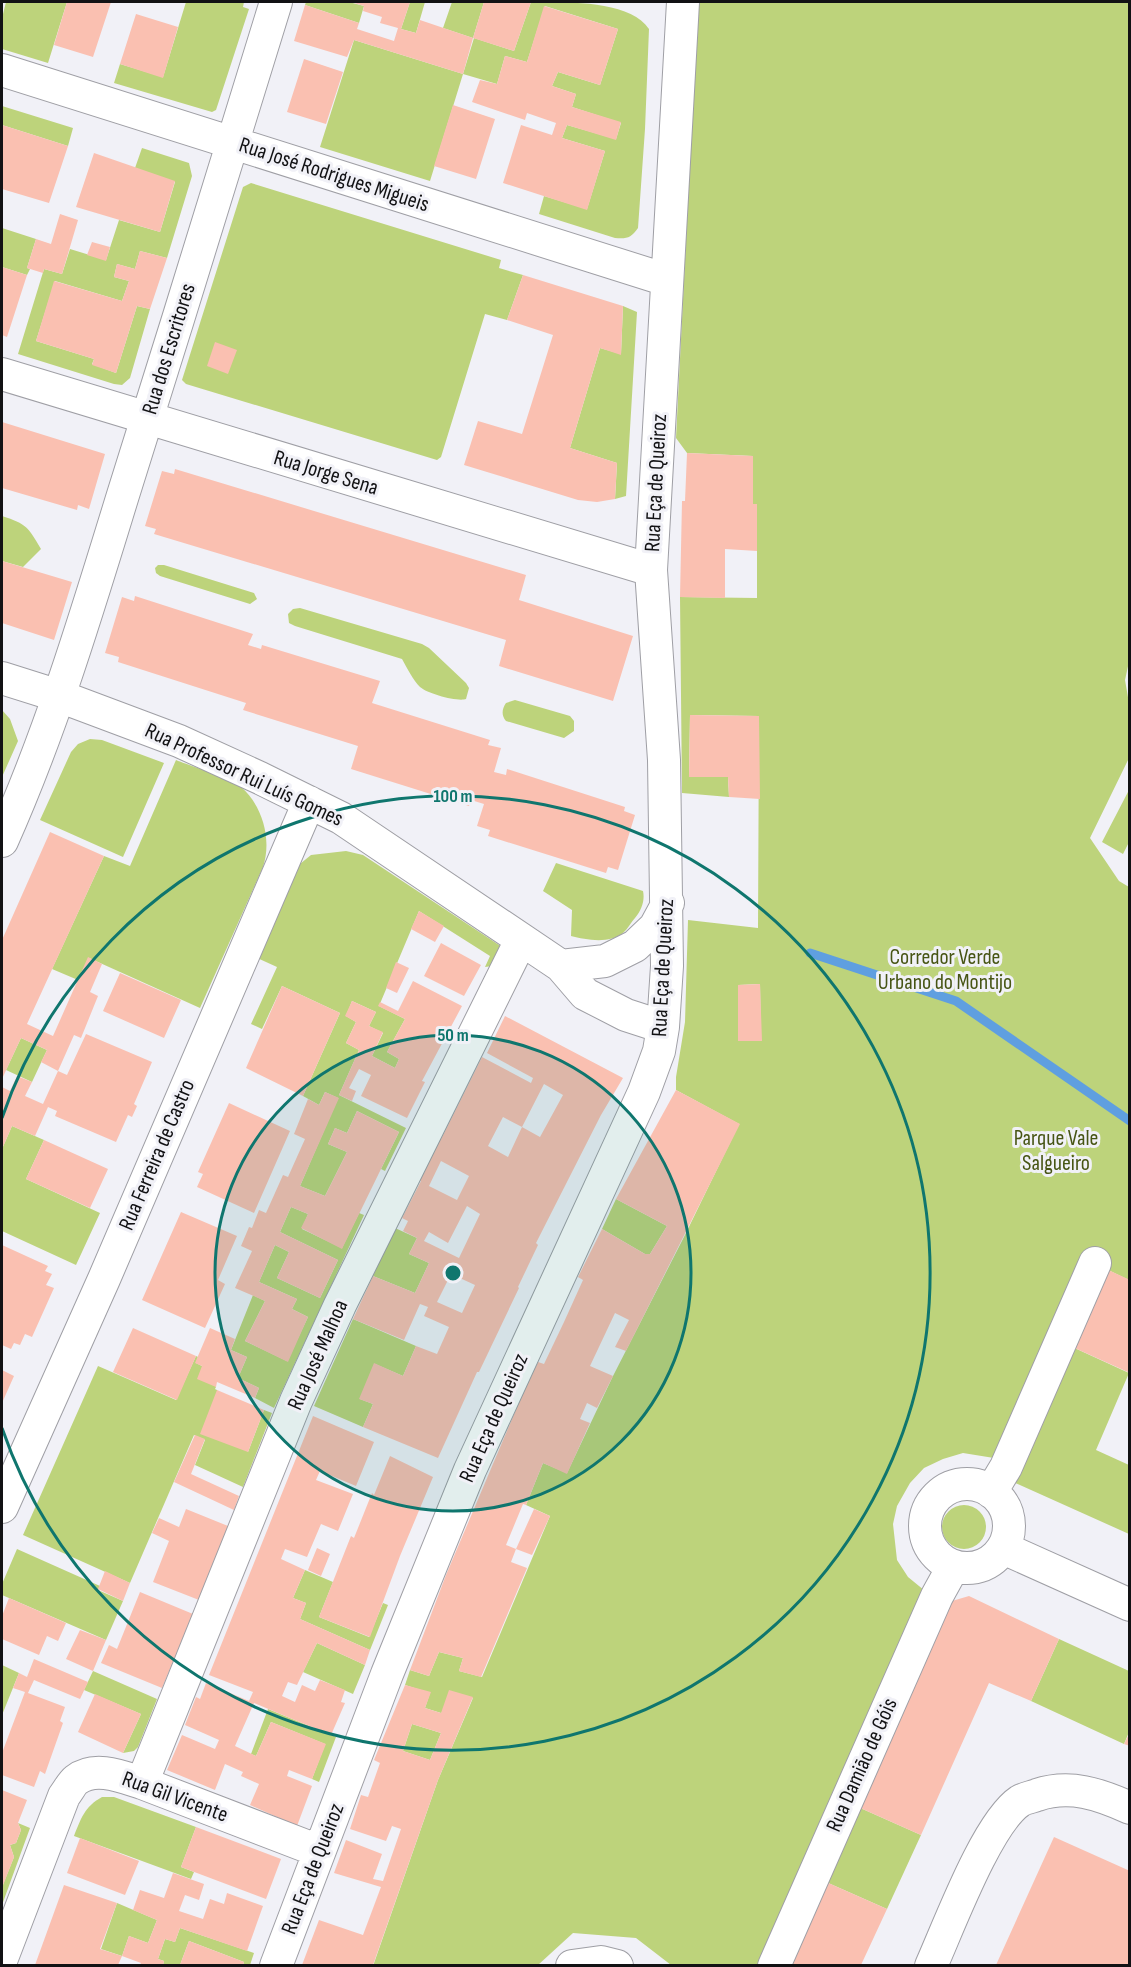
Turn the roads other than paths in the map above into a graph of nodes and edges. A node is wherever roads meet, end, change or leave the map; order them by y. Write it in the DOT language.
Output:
graph roads {
  1 [pos="276,2"];
  2 [pos="683,2"];
  3 [pos="2,70"];
  4 [pos="232,143"];
  5 [pos="667,280"];
  6 [pos="2,374"];
  7 [pos="147,420"];
  8 [pos="651,570"];
  9 [pos="2,678"];
  10 [pos="59,696"];
  11 [pos="309,802"];
  12 [pos="2,841"];
  13 [pos="668,903"];
  14 [pos="521,940"];
  15 [pos="561,966"];
  16 [pos="663,1027"];
  17 [pos="1095,1263"];
  18 [pos="991,1492"];
  19 [pos="2,1507"];
  20 [pos="1003,1548"];
  21 [pos="954,1567"];
  22 [pos="1130,1605"];
  23 [pos="142,1783"];
  24 [pos="1130,1808"];
  25 [pos="319,1851"];
  26 [pos="2,1958"];
  27 [pos="276,1965"];
  28 [pos="573,1965"];
  29 [pos="616,1965"];
  30 [pos="774,1965"];
  31 [pos="931,1965"];
  1 -- 4 [label="street, Rua dos Escritores"];
  2 -- 5 [label="street, Rua Eça de Queiroz"];
  3 -- 4 [label="street, Rua José Rodrigues Migueis"];
  4 -- 5 [label="street, Rua José Rodrigues Migueis"];
  4 -- 7 [label="street, Rua dos Escritores"];
  5 -- 8 [label="street, Rua Eça de Queiroz"];
  6 -- 7 [label="street, Rua Jorge Sena"];
  7 -- 8 [label="street, Rua Jorge Sena"];
  7 -- 10 [label="street, Rua dos Escritores"];
  8 -- 13 [label="street, Rua Eça de Queiroz"];
  9 -- 10 [label="street, Rua Professor Rui Luís Gomes"];
  10 -- 11 [label="street, Rua Professor Rui Luís Gomes"];
  10 -- 12 [label="street, Rua dos Escritores"];
  11 -- 14 [label="street, Rua Professor Rui Luís Gomes"];
  11 -- 19 [label="street, Rua Ferreira de Castro"];
  13 -- 15 [label="street"];
  13 -- 16 [label="street, Rua Eça de Queiroz"];
  14 -- 15 [label="street, Rua Professor Rui Luís Gomes"];
  14 -- 23 [label="street, Rua José Malhoa"];
  15 -- 16 [label="street, Rua Professor Rui Luís Gomes"];
  16 -- 25 [label="street, Rua Eça de Queiroz"];
  17 -- 18 [label="street"];
  18 -- 20 [label="street"];
  18 -- 21 [label="street"];
  20 -- 21 [label="street"];
  20 -- 22 [label="street"];
  21 -- 30 [label="street, Rua Damião de Góis"];
  23 -- 25 [label="street, Rua Gil Vicente"];
  23 -- 26 [label="street, Rua Gil Vicente"];
  24 -- 31 [label="street"];
  25 -- 27 [label="street, Rua Eça de Queiroz"];
  28 -- 29 [label="street"];
}
